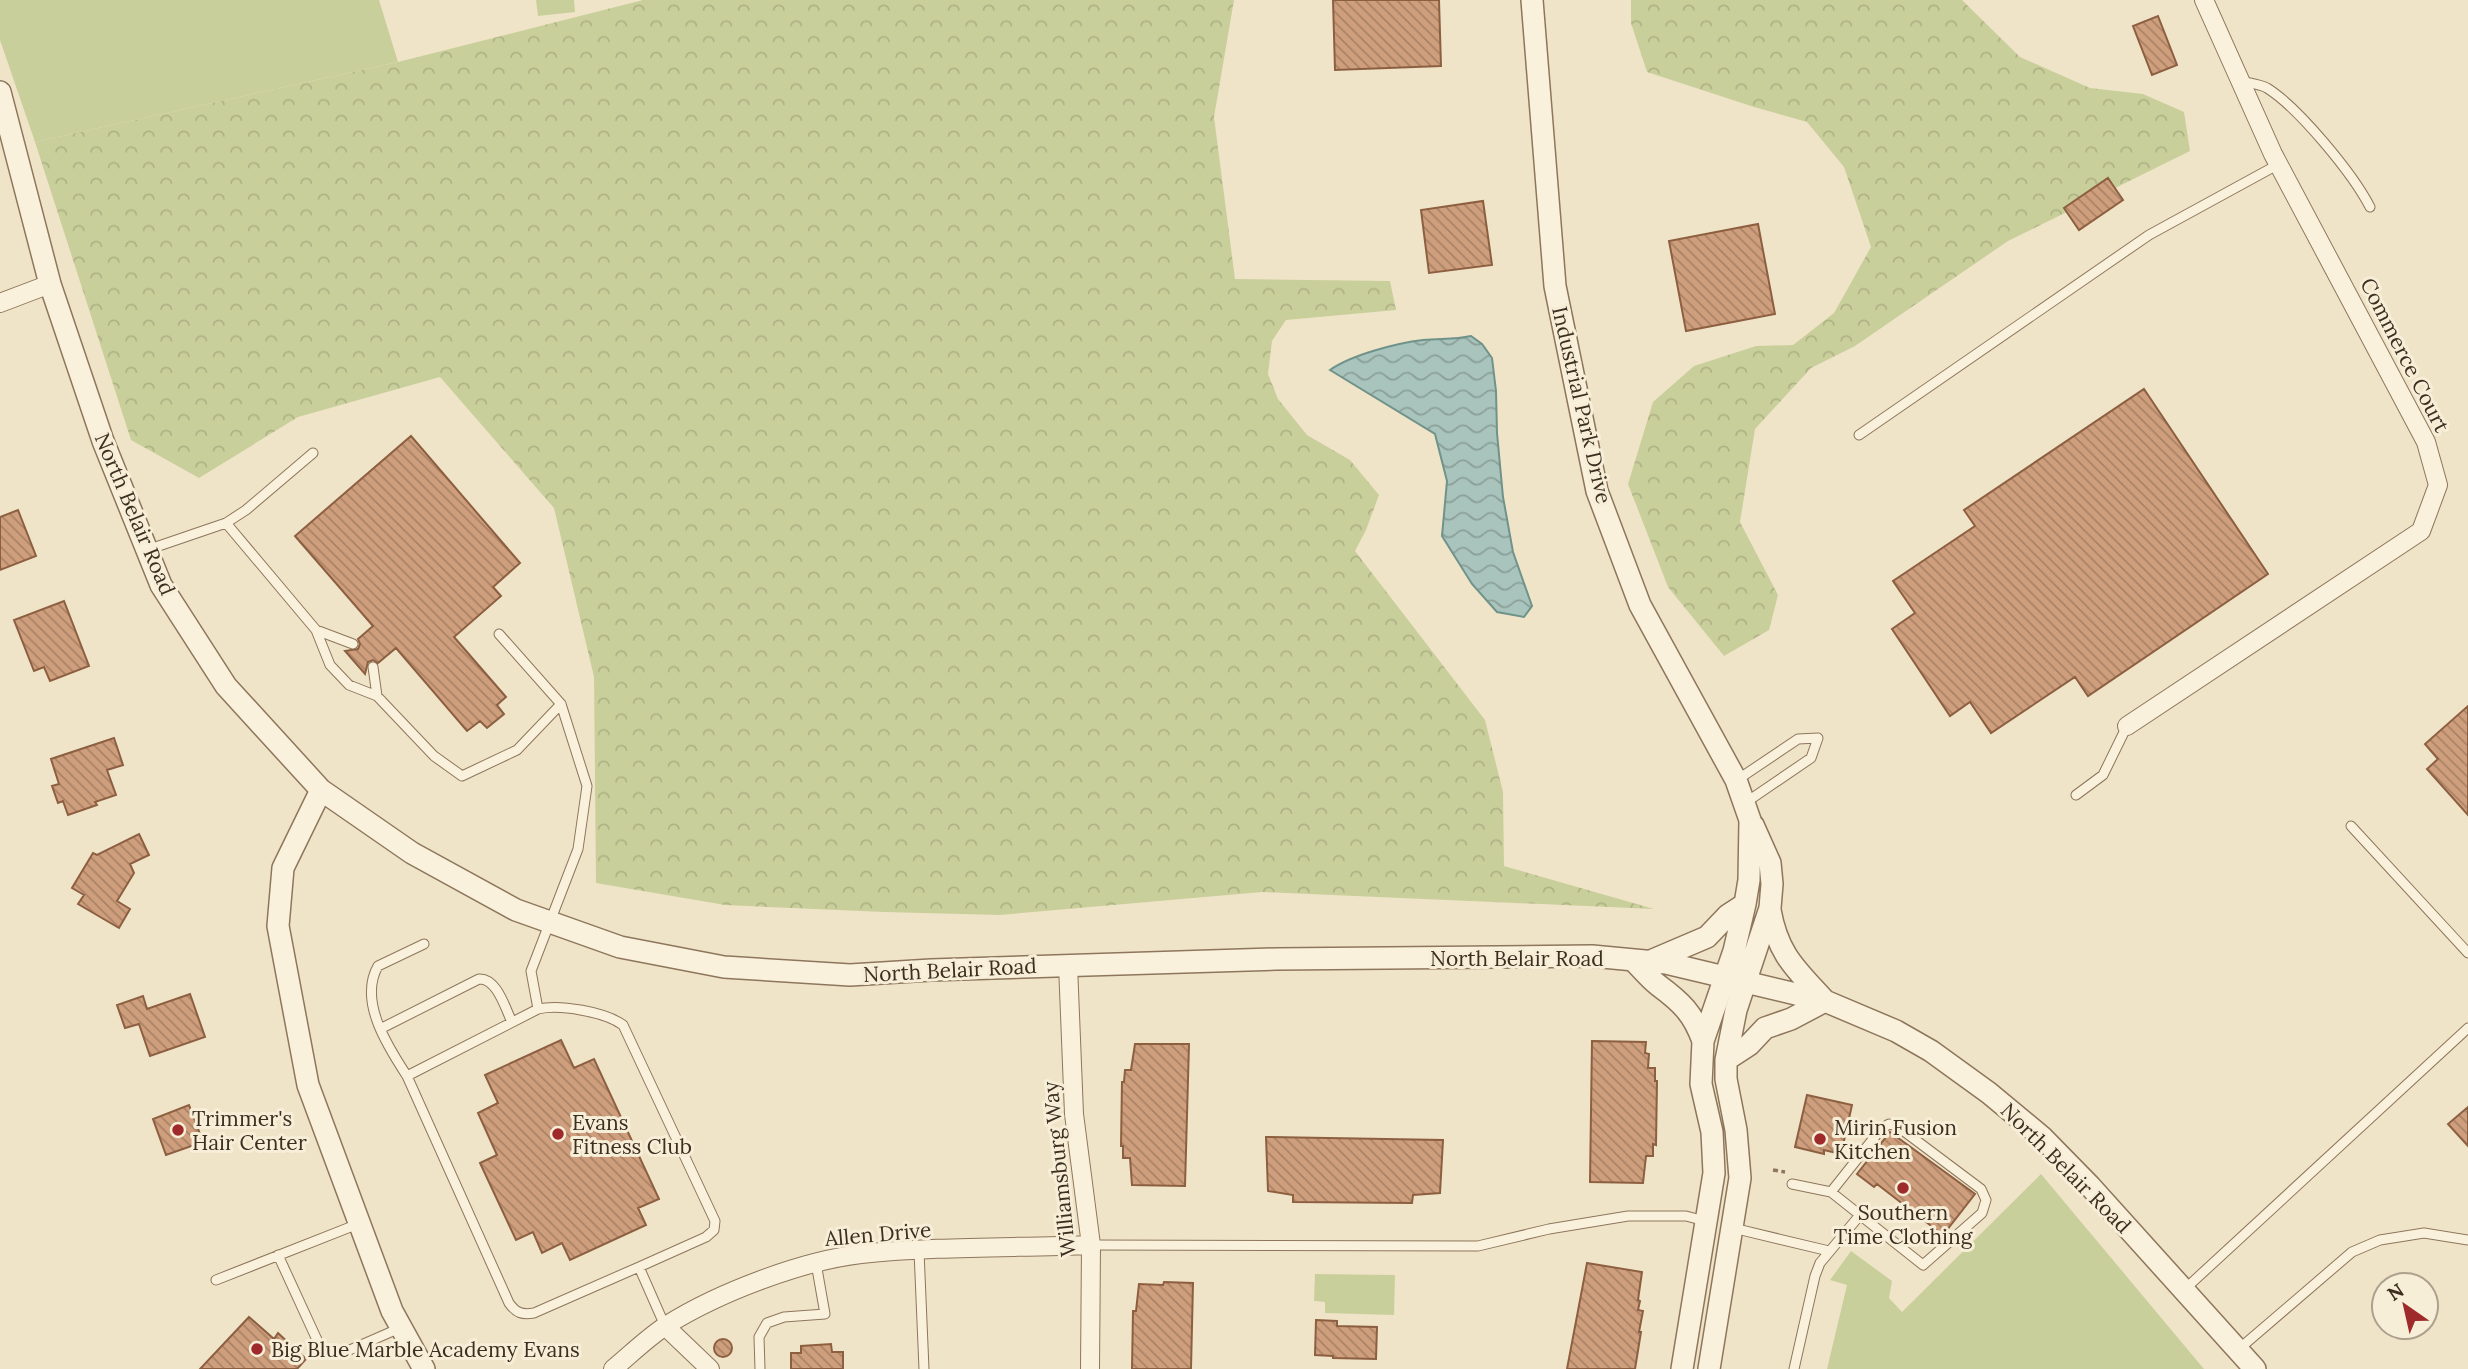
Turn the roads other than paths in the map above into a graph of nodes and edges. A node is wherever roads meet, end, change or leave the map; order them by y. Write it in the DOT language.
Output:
graph roads {
  1 [pos="1532,0"];
  2 [pos="2204,0"];
  3 [pos="2241,81"];
  4 [pos="0,92"];
  5 [pos="2279,164"];
  6 [pos="2370,207"];
  7 [pos="50,284"];
  8 [pos="0,303"];
  9 [pos="1858,435"];
  10 [pos="313,453"];
  11 [pos="226,523"];
  12 [pos="147,550"];
  13 [pos="316,630"];
  14 [pos="499,634"];
  15 [pos="353,643"];
  16 [pos="373,667"];
  17 [pos="377,696"];
  18 [pos="561,704"];
  19 [pos="2127,726"];
  20 [pos="1736,780"];
  21 [pos="321,790"];
  22 [pos="2076,795"];
  23 [pos="1747,812"];
  24 [pos="2351,826"];
  25 [pos="1745,904"];
  26 [pos="1770,908"];
  27 [pos="549,922"];
  28 [pos="424,944"];
  29 [pos="2468,953"];
  30 [pos="1641,961"];
  31 [pos="1068,965"];
  32 [pos="1724,976"];
  33 [pos="1746,981"];
  34 [pos="1825,1001"];
  35 [pos="538,1009"];
  36 [pos="512,1022"];
  37 [pos="382,1028"];
  38 [pos="2468,1028"];
  39 [pos="1703,1041"];
  40 [pos="1726,1060"];
  41 [pos="407,1076"];
  42 [pos="1792,1184"];
  43 [pos="1831,1192"];
  44 [pos="1860,1214"];
  45 [pos="1707,1221"];
  46 [pos="359,1223"];
  47 [pos="1733,1228"];
  48 [pos="2468,1240"];
  49 [pos="1091,1245"];
  50 [pos="919,1251"];
  51 [pos="1829,1251"];
  52 [pos="278,1255"];
  53 [pos="816,1262"];
  54 [pos="639,1267"];
  55 [pos="216,1280"];
  56 [pos="2183,1290"];
  57 [pos="665,1326"];
  58 [pos="401,1328"];
  59 [pos="2238,1350"];
  60 [pos="760,1368"];
  61 [pos="424,1369"];
  62 [pos="613,1369"];
  63 [pos="710,1369"];
  64 [pos="924,1369"];
  65 [pos="1090,1369"];
  66 [pos="1682,1369"];
  67 [pos="1709,1369"];
  68 [pos="1794,1369"];
  69 [pos="2255,1369"];
  1 -- 20 [label="street, Industrial Park Drive"];
  2 -- 3 [label="street, Commerce Court"];
  3 -- 5 [label="street, Commerce Court"];
  3 -- 6 [label="lane"];
  4 -- 7 [label="street, North Belair Road"];
  5 -- 9 [label="lane"];
  5 -- 19 [label="street, Commerce Court"];
  7 -- 8 [label="street"];
  7 -- 12 [label="street, North Belair Road"];
  10 -- 11 [label="lane"];
  11 -- 12 [label="lane"];
  11 -- 13 [label="lane"];
  12 -- 21 [label="street, North Belair Road"];
  13 -- 15 [label="lane"];
  13 -- 17 [label="lane"];
  14 -- 18 [label="lane"];
  16 -- 17 [label="lane"];
  17 -- 18 [label="lane"];
  18 -- 27 [label="lane"];
  19 -- 22 [label="lane"];
  20 -- 23 [label="street, Industrial Park Drive"];
  20 -- 23 [label="lane"];
  21 -- 27 [label="street, North Belair Road"];
  21 -- 46 [label="street"];
  23 -- 25 [label="street, Industrial Park Drive"];
  23 -- 26 [label="street, Industrial Park Drive"];
  24 -- 29 [label="lane"];
  25 -- 30 [label="street"];
  25 -- 32 [label="street, Industrial Park Drive"];
  26 -- 33 [label="street, Industrial Park Drive"];
  26 -- 34 [label="street"];
  27 -- 31 [label="street, North Belair Road"];
  27 -- 35 [label="lane"];
  28 -- 37 [label="lane"];
  30 -- 31 [label="street, North Belair Road"];
  30 -- 32 [label="street, North Belair Road"];
  30 -- 39 [label="street"];
  31 -- 49 [label="street, Williamsburg Way"];
  32 -- 33 [label="street, North Belair Road"];
  32 -- 39 [label="street, Industrial Park Drive"];
  33 -- 34 [label="street, North Belair Road"];
  33 -- 40 [label="street, Industrial Park Drive"];
  34 -- 40 [label="street"];
  34 -- 56 [label="street, North Belair Road"];
  35 -- 36 [label="lane"];
  35 -- 54 [label="lane"];
  36 -- 37 [label="lane"];
  36 -- 41 [label="lane"];
  37 -- 41 [label="lane"];
  38 -- 56 [label="lane"];
  39 -- 45 [label="street, Industrial Park Drive"];
  40 -- 47 [label="street, Industrial Park Drive"];
  41 -- 54 [label="lane"];
  42 -- 43 [label="lane"];
  43 -- 44 [label="lane"];
  43 -- 44 [label="lane"];
  44 -- 51 [label="lane"];
  45 -- 47 [label="street"];
  45 -- 49 [label="lane"];
  45 -- 66 [label="street, Industrial Park Drive"];
  46 -- 52 [label="lane"];
  46 -- 58 [label="street"];
  47 -- 51 [label="lane"];
  47 -- 67 [label="street, Industrial Park Drive"];
  48 -- 59 [label="lane"];
  49 -- 50 [label="street, Allen Drive"];
  49 -- 65 [label="street, Williamsburg Way"];
  50 -- 53 [label="street, Allen Drive"];
  50 -- 64 [label="lane"];
  51 -- 68 [label="lane"];
  52 -- 55 [label="lane"];
  52 -- 58 [label="lane"];
  53 -- 57 [label="street, Allen Drive"];
  53 -- 60 [label="lane"];
  54 -- 57 [label="lane"];
  56 -- 59 [label="street, North Belair Road"];
  57 -- 62 [label="street, Allen Drive"];
  57 -- 63 [label="street"];
  58 -- 61 [label="street"];
  59 -- 69 [label="street, North Belair Road"];
}
